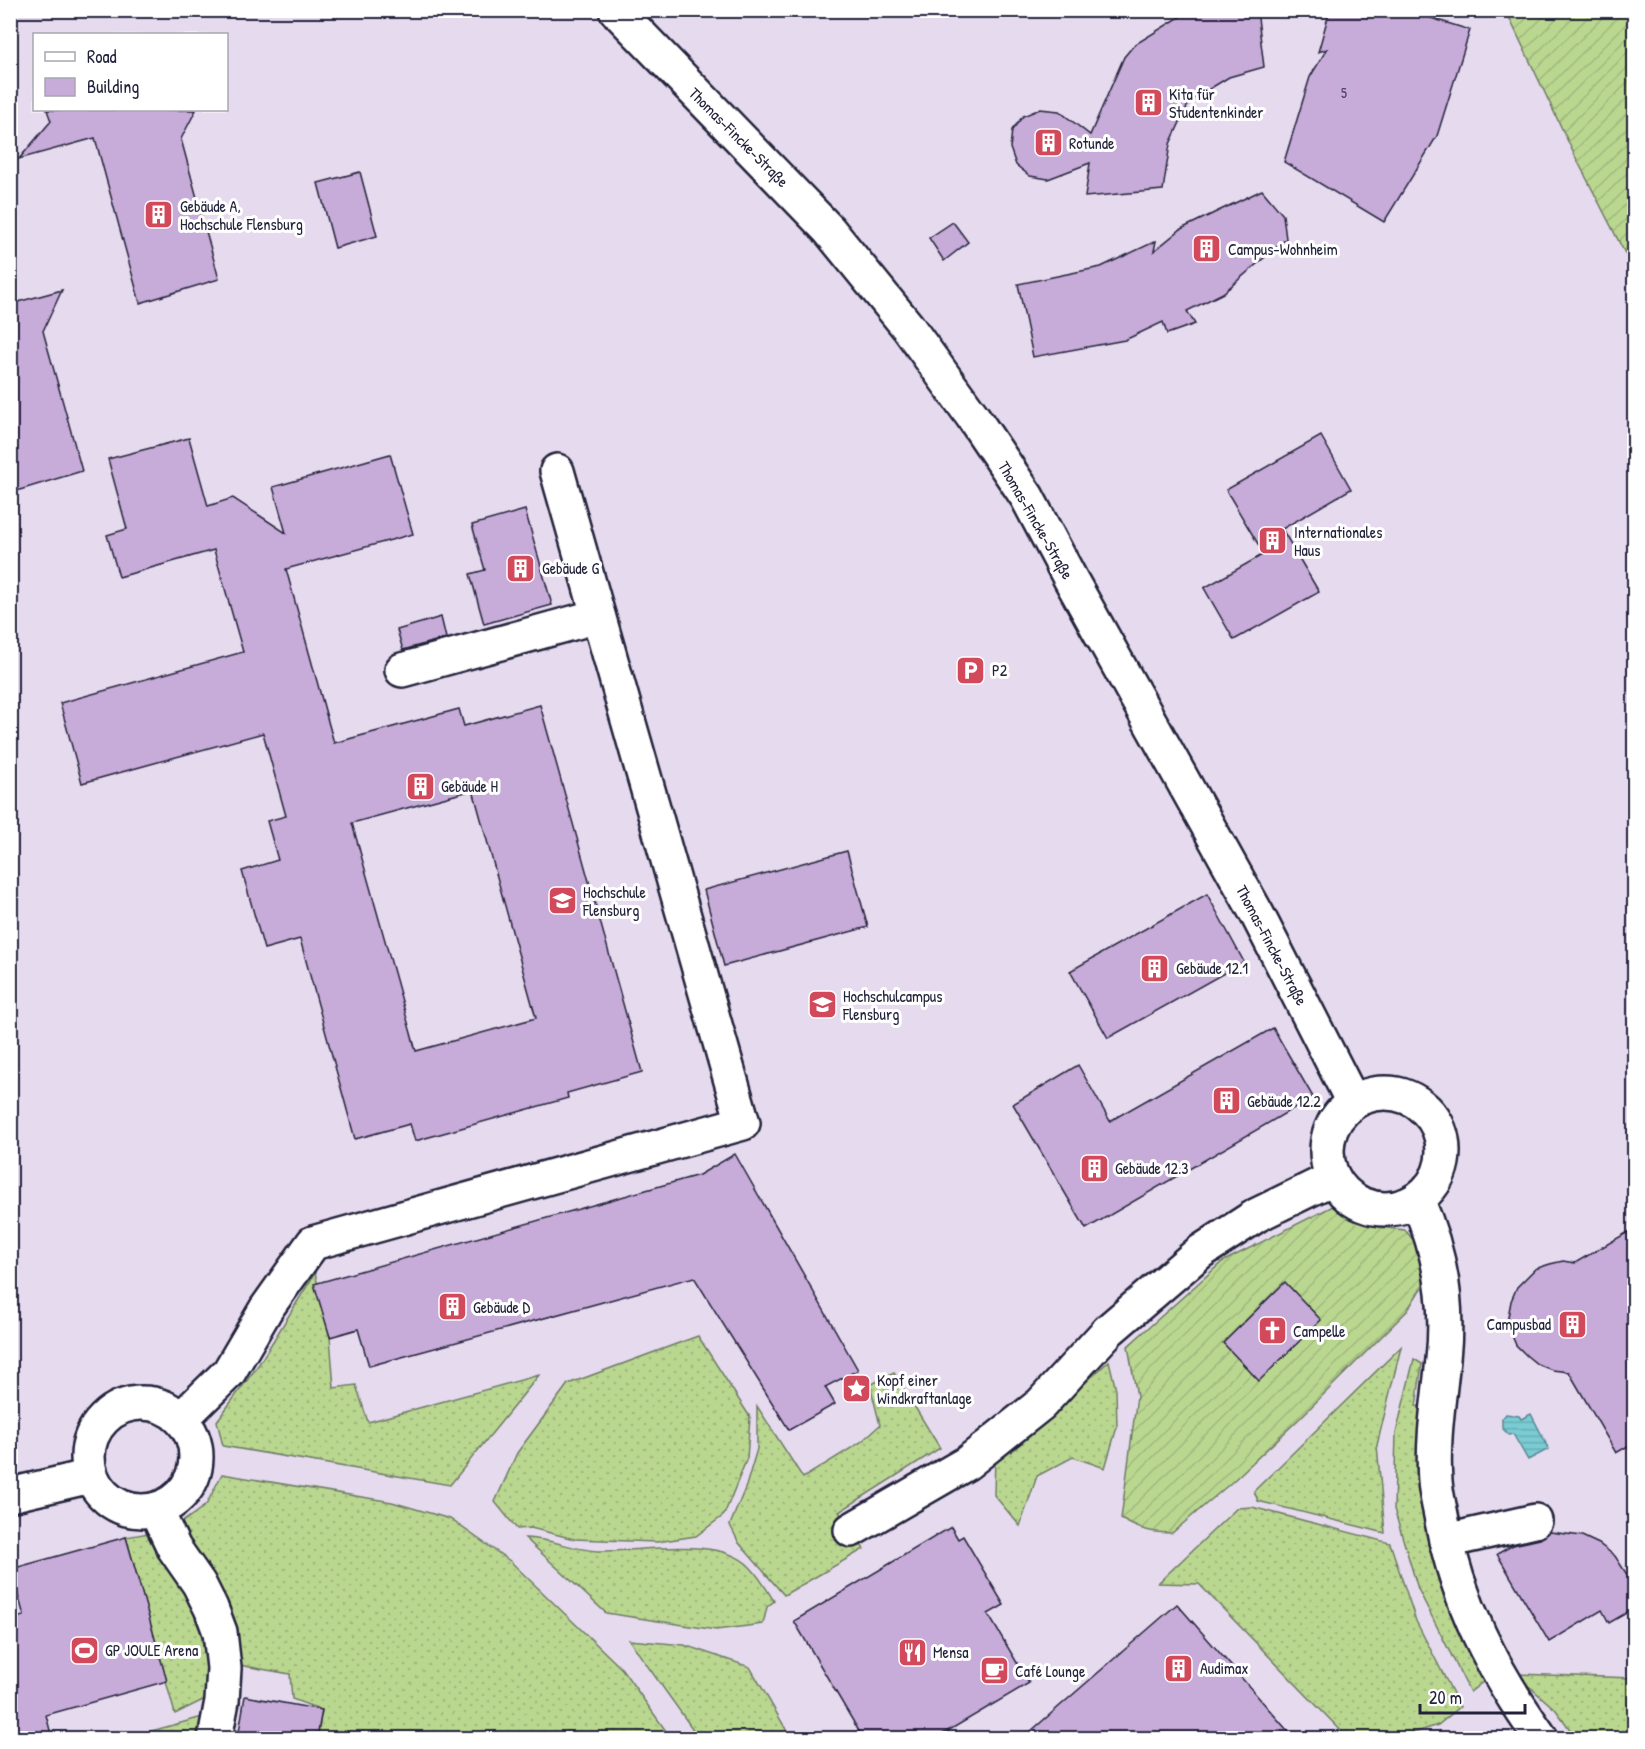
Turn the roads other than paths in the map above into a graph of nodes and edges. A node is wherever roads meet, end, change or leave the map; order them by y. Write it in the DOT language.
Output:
graph roads {
  1 [pos="616,10"];
  2 [pos="557,471"];
  3 [pos="598,616"];
  4 [pos="402,670"];
  5 [pos="1353,1102"];
  6 [pos="1333,1178"];
  7 [pos="1417,1200"];
  8 [pos="181,1419"];
  9 [pos="91,1476"];
  10 [pos="10,1494"];
  11 [pos="156,1510"];
  12 [pos="1535,1521"];
  13 [pos="852,1530"];
  14 [pos="1446,1541"];
  15 [pos="215,1738"];
  16 [pos="1541,1738"];
  1 -- 5 [label="street, Thomas-Fincke-Straße"];
  2 -- 3 [label="street"];
  3 -- 4 [label="street"];
  3 -- 8 [label="street"];
  5 -- 6 [label="street"];
  5 -- 7 [label="street"];
  6 -- 7 [label="street"];
  6 -- 13 [label="street"];
  7 -- 14 [label="street"];
  8 -- 9 [label="street"];
  8 -- 11 [label="street"];
  9 -- 10 [label="street"];
  9 -- 11 [label="street"];
  11 -- 15 [label="street"];
  12 -- 14 [label="street"];
  14 -- 16 [label="street"];
}
